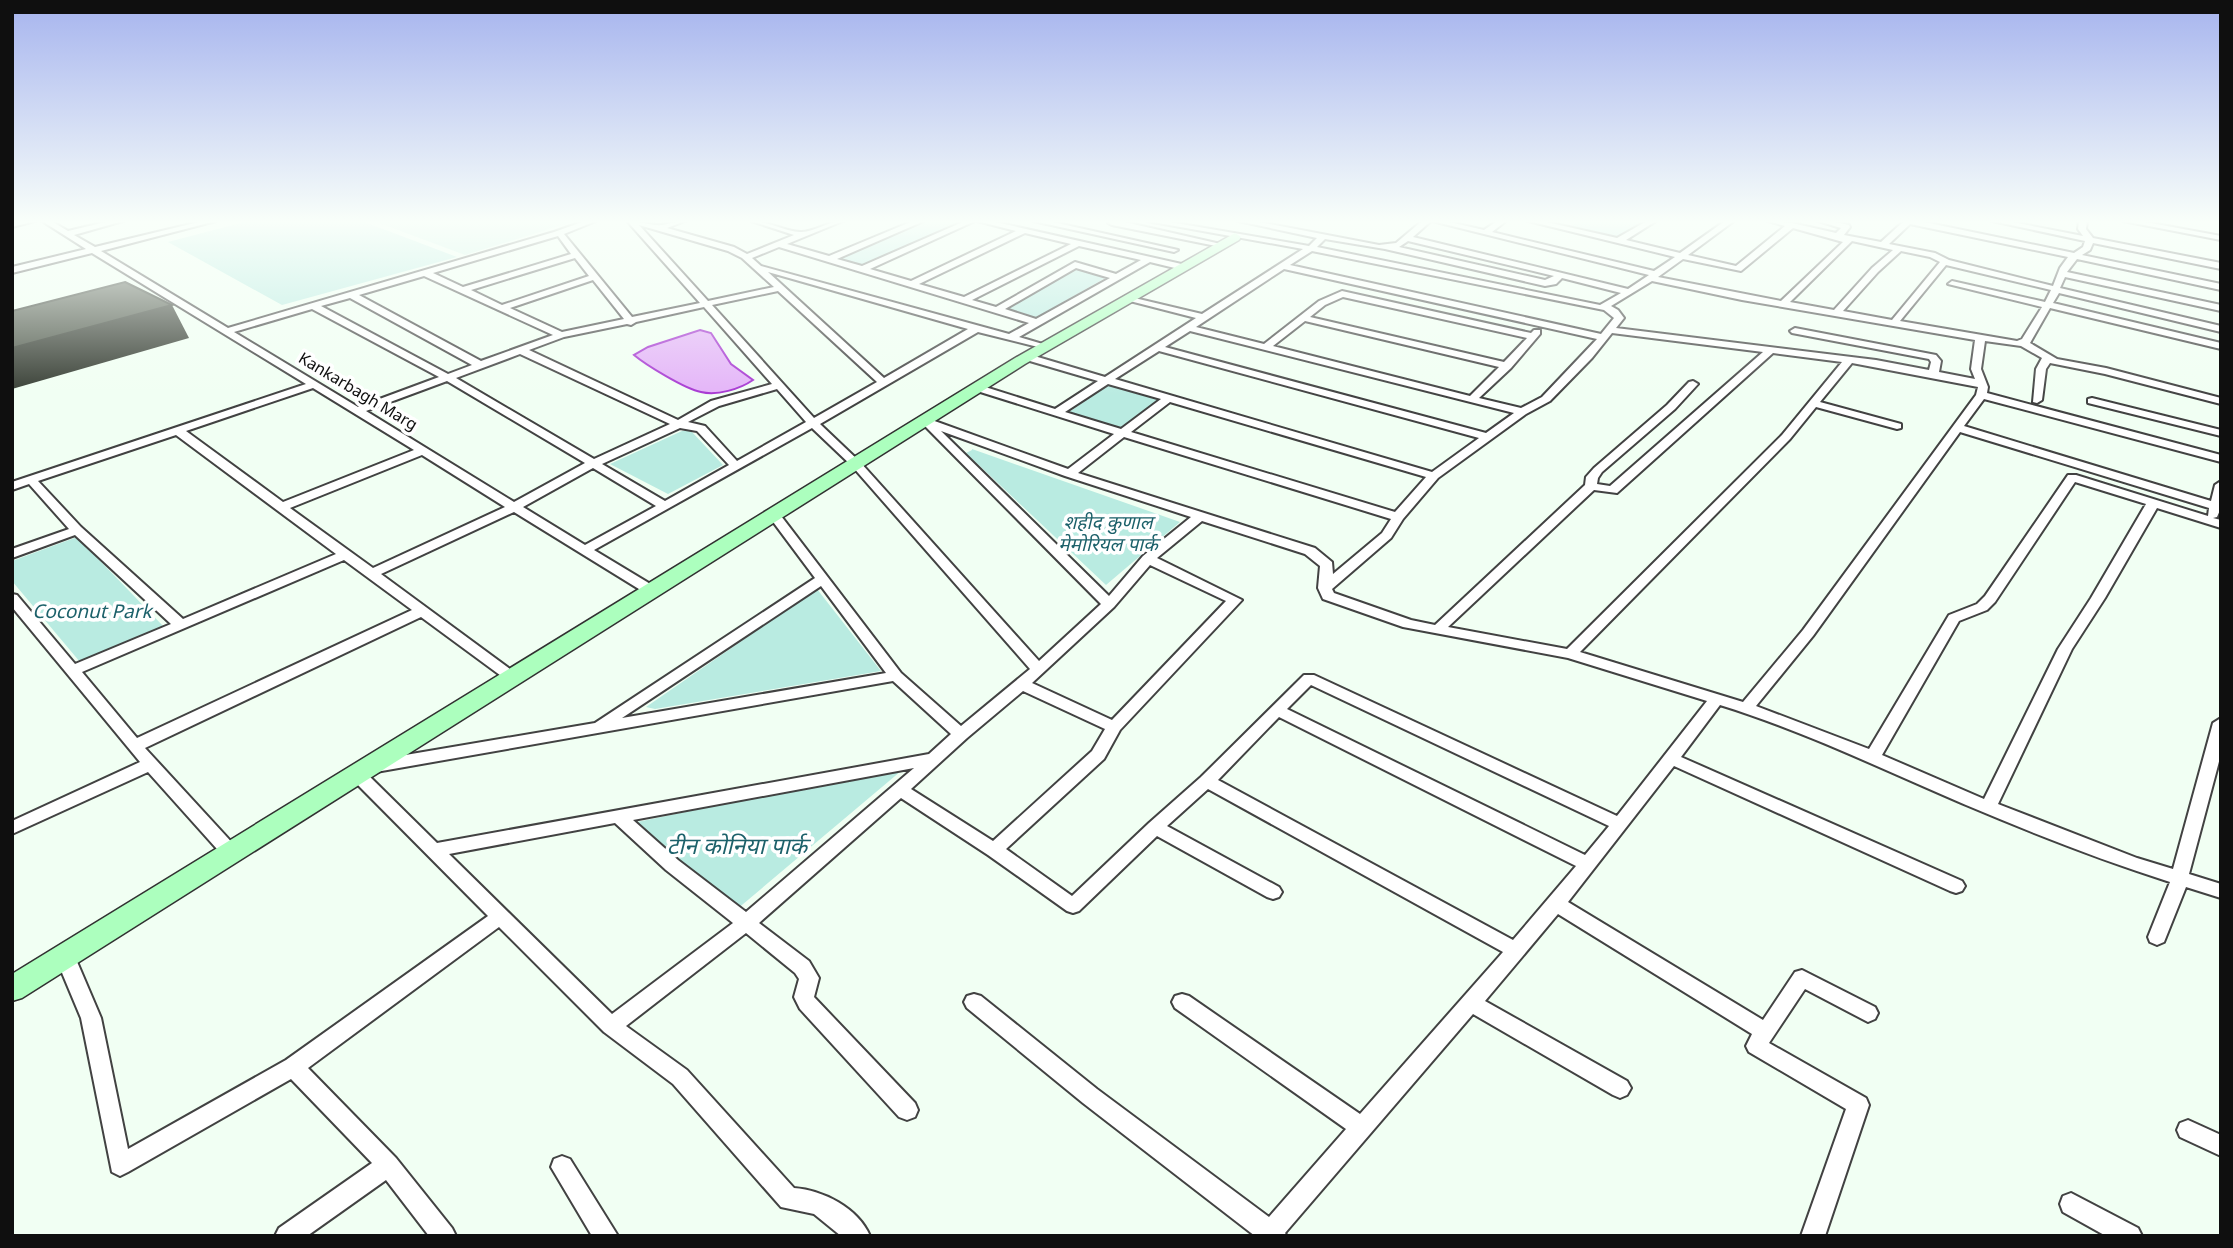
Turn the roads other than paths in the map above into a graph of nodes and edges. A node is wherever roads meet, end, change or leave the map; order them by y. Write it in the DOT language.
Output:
graph roads {
  1 [pos="143,279"];
  2 [pos="404,279"];
  3 [pos="439,279"];
  4 [pos="498,279"];
  5 [pos="587,279"];
  6 [pos="596,279"];
  7 [pos="684,279"];
  8 [pos="771,279"];
  9 [pos="802,279"];
  10 [pos="896,279"];
  11 [pos="922,279"];
  12 [pos="1006,279"];
  13 [pos="1050,279"];
  14 [pos="1113,279"];
  15 [pos="1152,279"];
  16 [pos="1262,279"];
  17 [pos="1337,279"];
  18 [pos="1459,279"];
  19 [pos="1528,279"];
  20 [pos="1556,279"];
  21 [pos="1578,279"];
  22 [pos="1648,279"];
  23 [pos="1668,279"];
  24 [pos="1809,279"];
  25 [pos="1867,279"];
  26 [pos="1931,279"];
  27 [pos="2016,279"];
  28 [pos="2060,279"];
  29 [pos="2087,279"];
  30 [pos="2148,279"];
  31 [pos="2180,279"];
  32 [pos="2155,281"];
  33 [pos="148,282"];
  34 [pos="912,284"];
  35 [pos="1952,284"];
  36 [pos="135,285"];
  37 [pos="2221,287"];
  38 [pos="781,288"];
  39 [pos="2056,289"];
  40 [pos="463,290"];
  41 [pos="1630,292"];
  42 [pos="352,295"];
  43 [pos="1129,298"];
  44 [pos="965,300"];
  45 [pos="1783,304"];
  46 [pos="706,305"];
  47 [pos="2048,305"];
  48 [pos="315,307"];
  49 [pos="501,307"];
  50 [pos="1605,307"];
  51 [pos="2221,308"];
  52 [pos="996,310"];
  53 [pos="1836,313"];
  54 [pos="1201,317"];
  55 [pos="1303,318"];
  56 [pos="631,322"];
  57 [pos="1036,322"];
  58 [pos="1893,324"];
  59 [pos="1543,325"];
  60 [pos="1186,327"];
  61 [pos="977,328"];
  62 [pos="2221,329"];
  63 [pos="227,331"];
  64 [pos="1795,331"];
  65 [pos="1608,334"];
  66 [pos="561,335"];
  67 [pos="1533,336"];
  68 [pos="1010,338"];
  69 [pos="1980,339"];
  70 [pos="2023,343"];
  71 [pos="2221,346"];
  72 [pos="1155,347"];
  73 [pos="1266,347"];
  74 [pos="520,350"];
  75 [pos="1771,350"];
  76 [pos="1035,352"];
  77 [pos="2047,359"];
  78 [pos="1849,360"];
  79 [pos="480,365"];
  80 [pos="1507,366"];
  81 [pos="1934,372"];
  82 [pos="447,377"];
  83 [pos="1106,380"];
  84 [pos="884,383"];
  85 [pos="1693,384"];
  86 [pos="313,385"];
  87 [pos="781,385"];
  88 [pos="978,388"];
  89 [pos="1981,389"];
  90 [pos="1168,399"];
  91 [pos="1472,399"];
  92 [pos="2037,400"];
  93 [pos="2092,401"];
  94 [pos="2221,401"];
  95 [pos="1815,404"];
  96 [pos="357,411"];
  97 [pos="1522,412"];
  98 [pos="1056,413"];
  99 [pos="925,421"];
  100 [pos="813,423"];
  101 [pos="679,424"];
  102 [pos="1897,426"];
  103 [pos="1958,428"];
  104 [pos="178,430"];
  105 [pos="1121,433"];
  106 [pos="2221,433"];
  107 [pos="1487,437"];
  108 [pos="422,451"];
  109 [pos="2221,459"];
  110 [pos="592,464"];
  111 [pos="856,464"];
  112 [pos="736,466"];
  113 [pos="1069,474"];
  114 [pos="1434,476"];
  115 [pos="31,480"];
  116 [pos="2221,485"];
  117 [pos="12,486"];
  118 [pos="1591,486"];
  119 [pos="2154,502"];
  120 [pos="665,506"];
  121 [pos="2215,506"];
  122 [pos="282,507"];
  123 [pos="514,507"];
  124 [pos="774,515"];
  125 [pos="1199,517"];
  126 [pos="1398,517"];
  127 [pos="2216,523"];
  128 [pos="77,530"];
  129 [pos="585,550"];
  130 [pos="12,554"];
  131 [pos="345,555"];
  132 [pos="1148,559"];
  133 [pos="371,574"];
  134 [pos="823,578"];
  135 [pos="1325,588"];
  136 [pos="652,591"];
  137 [pos="12,598"];
  138 [pos="1110,604"];
  139 [pos="422,611"];
  140 [pos="181,625"];
  141 [pos="1437,630"];
  142 [pos="1570,654"];
  143 [pos="1038,669"];
  144 [pos="72,671"];
  145 [pos="896,676"];
  146 [pos="513,678"];
  147 [pos="1022,684"];
  148 [pos="1717,698"];
  149 [pos="1746,708"];
  150 [pos="1277,710"];
  151 [pos="2221,723"];
  152 [pos="1114,727"];
  153 [pos="597,728"];
  154 [pos="961,734"];
  155 [pos="135,746"];
  156 [pos="1873,757"];
  157 [pos="934,759"];
  158 [pos="1672,759"];
  159 [pos="149,764"];
  160 [pos="364,771"];
  161 [pos="1207,781"];
  162 [pos="900,790"];
  163 [pos="1989,807"];
  164 [pos="618,816"];
  165 [pos="1619,824"];
  166 [pos="1155,827"];
  167 [pos="12,828"];
  168 [pos="435,850"];
  169 [pos="994,850"];
  170 [pos="231,853"];
  171 [pos="1587,864"];
  172 [pos="2179,878"];
  173 [pos="1956,886"];
  174 [pos="2221,891"];
  175 [pos="1273,892"];
  176 [pos="1555,903"];
  177 [pos="501,916"];
  178 [pos="746,923"];
  179 [pos="2157,937"];
  180 [pos="1516,950"];
  181 [pos="65,956"];
  182 [pos="12,989"];
  183 [pos="974,1002"];
  184 [pos="1182,1002"];
  185 [pos="1471,1003"];
  186 [pos="1868,1013"];
  187 [pos="611,1026"];
  188 [pos="1764,1031"];
  189 [pos="293,1068"];
  190 [pos="1620,1088"];
  191 [pos="907,1110"];
  192 [pos="1362,1128"];
  193 [pos="2188,1130"];
  194 [pos="2221,1146"];
  195 [pos="388,1165"];
  196 [pos="562,1167"];
  197 [pos="2071,1204"];
  198 [pos="1271,1234"];
  199 [pos="287,1236"];
  200 [pos="443,1236"];
  201 [pos="606,1236"];
  202 [pos="858,1236"];
  203 [pos="1813,1236"];
  204 [pos="2130,1236"];
  1 -- 33 [label="street, Kankarbagh Marg"];
  2 -- 42 [label="street"];
  3 -- 40 [label="street"];
  4 -- 40 [label="street"];
  5 -- 49 [label="street"];
  6 -- 56 [label="street"];
  7 -- 46 [label="street"];
  8 -- 38 [label="street"];
  9 -- 61 [label="street"];
  10 -- 34 [label="street"];
  11 -- 34 [label="street"];
  12 -- 44 [label="street"];
  13 -- 52 [label="street"];
  14 -- 57 [label="street"];
  15 -- 43 [label="street"];
  16 -- 54 [label="street"];
  17 -- 59 [label="street"];
  18 -- 50 [label="street"];
  19 -- 20 [label="street"];
  21 -- 41 [label="street"];
  22 -- 41 [label="street"];
  23 -- 45 [label="street"];
  24 -- 45 [label="street"];
  25 -- 53 [label="street"];
  26 -- 58 [label="street"];
  27 -- 39 [label="street"];
  28 -- 39 [label="street"];
  29 -- 51 [label="street"];
  30 -- 32 [label="street"];
  31 -- 37 [label="street"];
  33 -- 36 [label="street"];
  33 -- 63 [label="street, Kankarbagh Marg"];
  34 -- 44 [label="street"];
  35 -- 47 [label="street"];
  38 -- 46 [label="street"];
  38 -- 84 [label="street"];
  39 -- 47 [label="street"];
  39 -- 62 [label="street"];
  40 -- 49 [label="street"];
  41 -- 50 [label="street"];
  42 -- 48 [label="street"];
  42 -- 79 [label="street"];
  43 -- 54 [label="street"];
  43 -- 76 [label="street"];
  44 -- 52 [label="street"];
  45 -- 53 [label="street"];
  46 -- 56 [label="street"];
  46 -- 87 [label="street"];
  47 -- 70 [label="street"];
  47 -- 71 [label="street"];
  48 -- 63 [label="street"];
  48 -- 82 [label="street"];
  49 -- 66 [label="street"];
  50 -- 65 [label="street"];
  52 -- 57 [label="street"];
  53 -- 58 [label="street"];
  54 -- 60 [label="street"];
  55 -- 67 [label="street"];
  55 -- 73 [label="street"];
  55 -- 80 [label="street"];
  56 -- 66 [label="street"];
  57 -- 68 [label="street"];
  58 -- 69 [label="street"];
  59 -- 65 [label="street"];
  59 -- 67 [label="street"];
  60 -- 72 [label="street"];
  60 -- 73 [label="street"];
  61 -- 68 [label="street"];
  61 -- 84 [label="street"];
  63 -- 86 [label="street, Kankarbagh Marg"];
  64 -- 81 [label="street"];
  65 -- 75 [label="street"];
  65 -- 97 [label="street"];
  66 -- 74 [label="street"];
  67 -- 80 [label="street"];
  68 -- 76 [label="street"];
  69 -- 70 [label="street"];
  69 -- 89 [label="street"];
  70 -- 77 [label="street"];
  72 -- 83 [label="street"];
  72 -- 107 [label="street"];
  73 -- 91 [label="street"];
  74 -- 79 [label="street"];
  74 -- 101 [label="street"];
  75 -- 78 [label="street"];
  75 -- 118 [label="street"];
  76 -- 83 [label="street"];
  76 -- 88 [label="street"];
  77 -- 92 [label="street"];
  77 -- 94 [label="street"];
  78 -- 81 [label="street"];
  78 -- 95 [label="street"];
  79 -- 82 [label="street"];
  80 -- 91 [label="street"];
  81 -- 89 [label="street"];
  82 -- 96 [label="street"];
  82 -- 110 [label="street"];
  83 -- 90 [label="street"];
  83 -- 98 [label="street"];
  84 -- 100 [label="street"];
  85 -- 118 [label="street"];
  86 -- 96 [label="street, Kankarbagh Marg"];
  86 -- 104 [label="street"];
  87 -- 100 [label="street"];
  87 -- 101 [label="street"];
  88 -- 98 [label="street"];
  88 -- 99 [label="street"];
  89 -- 103 [label="street"];
  89 -- 109 [label="street"];
  90 -- 105 [label="street"];
  90 -- 114 [label="street"];
  91 -- 97 [label="street"];
  93 -- 106 [label="street"];
  95 -- 102 [label="street"];
  95 -- 142 [label="street"];
  96 -- 108 [label="street, Kankarbagh Marg"];
  97 -- 107 [label="street"];
  98 -- 105 [label="street"];
  99 -- 111 [label="street"];
  99 -- 113 [label="street"];
  99 -- 138 [label="street"];
  100 -- 111 [label="street"];
  100 -- 112 [label="street"];
  101 -- 110 [label="street"];
  101 -- 112 [label="street"];
  103 -- 121 [label="street"];
  103 -- 149 [label="street"];
  104 -- 115 [label="street"];
  104 -- 122 [label="street"];
  105 -- 113 [label="street"];
  105 -- 126 [label="street"];
  107 -- 114 [label="street"];
  108 -- 122 [label="street"];
  108 -- 123 [label="street, Kankarbagh Marg"];
  110 -- 120 [label="street"];
  110 -- 123 [label="street"];
  111 -- 124 [label="street"];
  111 -- 143 [label="street"];
  112 -- 120 [label="street"];
  113 -- 125 [label="street"];
  114 -- 126 [label="street"];
  115 -- 117 [label="street"];
  115 -- 128 [label="street"];
  116 -- 121 [label="street"];
  118 -- 141 [label="street"];
  119 -- 127 [label="street"];
  119 -- 156 [label="street"];
  119 -- 163 [label="street"];
  120 -- 129 [label="street"];
  121 -- 127 [label="street"];
  122 -- 131 [label="street"];
  123 -- 129 [label="street, Kankarbagh Marg"];
  123 -- 133 [label="street"];
  124 -- 134 [label="street"];
  124 -- 136 [label="street"];
  125 -- 132 [label="street"];
  125 -- 135 [label="street"];
  126 -- 135 [label="street"];
  128 -- 130 [label="street"];
  128 -- 140 [label="street"];
  129 -- 136 [label="street, Kankarbagh Marg"];
  131 -- 133 [label="street"];
  131 -- 140 [label="street"];
  132 -- 138 [label="street"];
  132 -- 152 [label="street"];
  133 -- 139 [label="street"];
  134 -- 145 [label="street"];
  134 -- 153 [label="street"];
  135 -- 141 [label="street"];
  136 -- 146 [label="street"];
  137 -- 144 [label="street"];
  138 -- 143 [label="street"];
  139 -- 146 [label="street"];
  139 -- 155 [label="street"];
  140 -- 144 [label="street"];
  141 -- 142 [label="street"];
  142 -- 148 [label="street"];
  143 -- 147 [label="street"];
  144 -- 155 [label="street"];
  145 -- 153 [label="street"];
  145 -- 154 [label="street"];
  146 -- 160 [label="street"];
  147 -- 152 [label="street"];
  147 -- 154 [label="street"];
  148 -- 149 [label="street"];
  148 -- 158 [label="street"];
  149 -- 156 [label="street"];
  150 -- 161 [label="street"];
  150 -- 165 [label="street"];
  150 -- 171 [label="street"];
  151 -- 172 [label="street"];
  152 -- 169 [label="street"];
  153 -- 160 [label="street"];
  154 -- 157 [label="street"];
  155 -- 159 [label="street"];
  156 -- 163 [label="street"];
  157 -- 162 [label="street"];
  157 -- 164 [label="street"];
  158 -- 165 [label="street"];
  158 -- 173 [label="street"];
  159 -- 167 [label="street"];
  159 -- 170 [label="street"];
  160 -- 168 [label="street"];
  160 -- 170 [label="street"];
  161 -- 166 [label="street"];
  161 -- 180 [label="street"];
  162 -- 169 [label="street"];
  162 -- 178 [label="street"];
  163 -- 172 [label="street"];
  164 -- 168 [label="street"];
  164 -- 178 [label="street"];
  165 -- 171 [label="street"];
  166 -- 169 [label="street"];
  166 -- 175 [label="street"];
  168 -- 177 [label="street"];
  170 -- 181 [label="street"];
  171 -- 176 [label="street"];
  172 -- 174 [label="street"];
  172 -- 179 [label="street"];
  176 -- 180 [label="street"];
  176 -- 188 [label="street"];
  177 -- 187 [label="street"];
  177 -- 189 [label="street"];
  178 -- 187 [label="street"];
  178 -- 191 [label="street"];
  180 -- 185 [label="street"];
  181 -- 182 [label="street"];
  181 -- 189 [label="street"];
  183 -- 198 [label="street"];
  184 -- 192 [label="street"];
  185 -- 190 [label="street"];
  185 -- 192 [label="street"];
  186 -- 188 [label="street"];
  187 -- 202 [label="street"];
  188 -- 203 [label="street"];
  189 -- 195 [label="street"];
  192 -- 198 [label="street"];
  193 -- 194 [label="street"];
  195 -- 199 [label="street"];
  195 -- 200 [label="street"];
  196 -- 201 [label="street"];
  197 -- 204 [label="street"];
}
